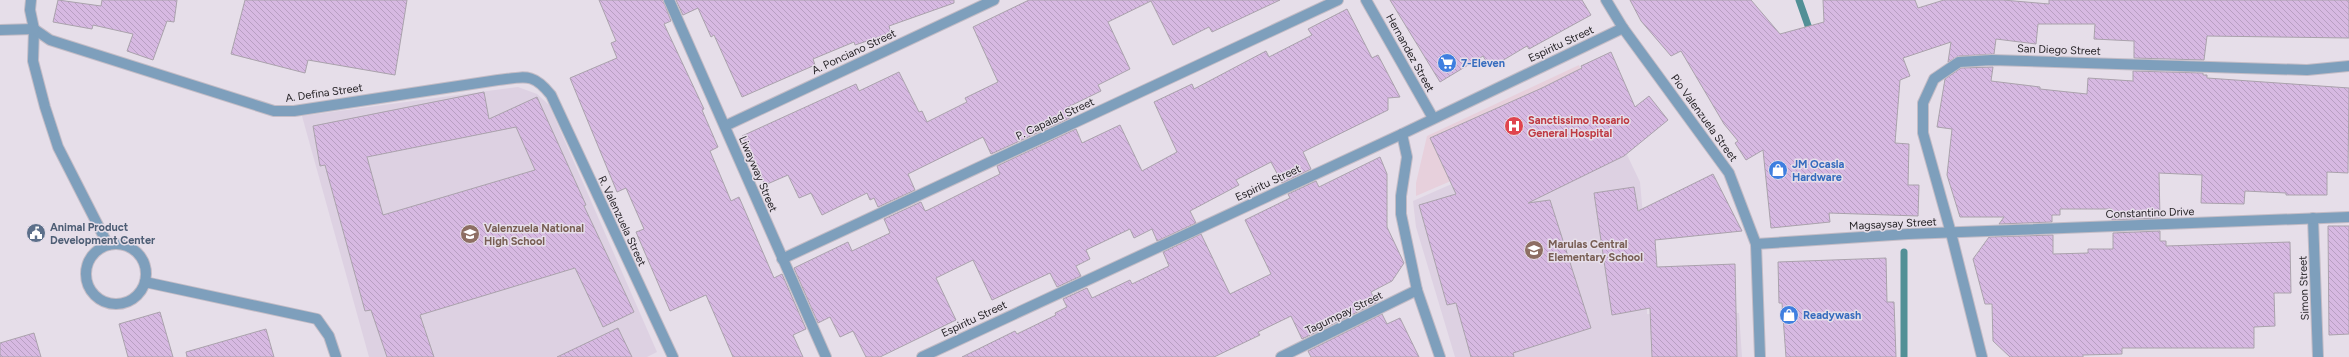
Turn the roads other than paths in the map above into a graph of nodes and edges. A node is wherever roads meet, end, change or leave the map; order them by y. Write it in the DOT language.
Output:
graph roads {
  1 [pos="31,0"];
  2 [pos="668,0"];
  3 [pos="994,0"];
  4 [pos="1338,0"];
  5 [pos="1366,0"];
  6 [pos="1606,0"];
  7 [pos="1623,28"];
  8 [pos="34,29"];
  9 [pos="0,30"];
  10 [pos="2349,66"];
  11 [pos="551,95"];
  12 [pos="1433,118"];
  13 [pos="725,126"];
  14 [pos="1402,134"];
  15 [pos="2349,217"];
  16 [pos="2313,218"];
  17 [pos="1951,233"];
  18 [pos="1756,244"];
  19 [pos="108,245"];
  20 [pos="782,259"];
  21 [pos="145,282"];
  22 [pos="1417,290"];
  23 [pos="336,357"];
  24 [pos="673,357"];
  25 [pos="826,357"];
  26 [pos="922,357"];
  27 [pos="1281,357"];
  28 [pos="1440,357"];
  29 [pos="1760,357"];
  30 [pos="1982,357"];
  31 [pos="2318,357"];
  1 -- 8 [label="street"];
  2 -- 13 [label="street, Liwayway Street"];
  3 -- 13 [label="street, A. Ponciano Street"];
  4 -- 20 [label="street, P. Capalad Street"];
  5 -- 12 [label="street, Hernandez Street"];
  6 -- 7 [label="street, Pio Valenzuela Street"];
  7 -- 12 [label="street, Espiritu Street"];
  7 -- 18 [label="street, Pio Valenzuela Street"];
  8 -- 9 [label="street"];
  8 -- 11 [label="street, A. Defina Street"];
  8 -- 19 [label="street"];
  10 -- 17 [label="street, San Diego Street"];
  11 -- 24 [label="street, R. Valenzuela Street"];
  12 -- 14 [label="street, Espiritu Street"];
  13 -- 20 [label="street, Liwayway Street"];
  14 -- 22 [label="street"];
  14 -- 26 [label="street, Espiritu Street"];
  15 -- 16 [label="street, Constantino Drive"];
  16 -- 17 [label="street, Constantino Drive"];
  16 -- 31 [label="street, Simon Street"];
  17 -- 18 [label="street, Magsaysay Street"];
  17 -- 30 [label="street, Magsaysay Street"];
  18 -- 29 [label="street, Pio Valenzuela Street"];
  19 -- 21 [label="street"];
  19 -- 21 [label="street"];
  20 -- 25 [label="street, Liwayway Street"];
  21 -- 23 [label="street"];
  22 -- 27 [label="street, Tagumpay Street"];
  22 -- 28 [label="street"];
}
